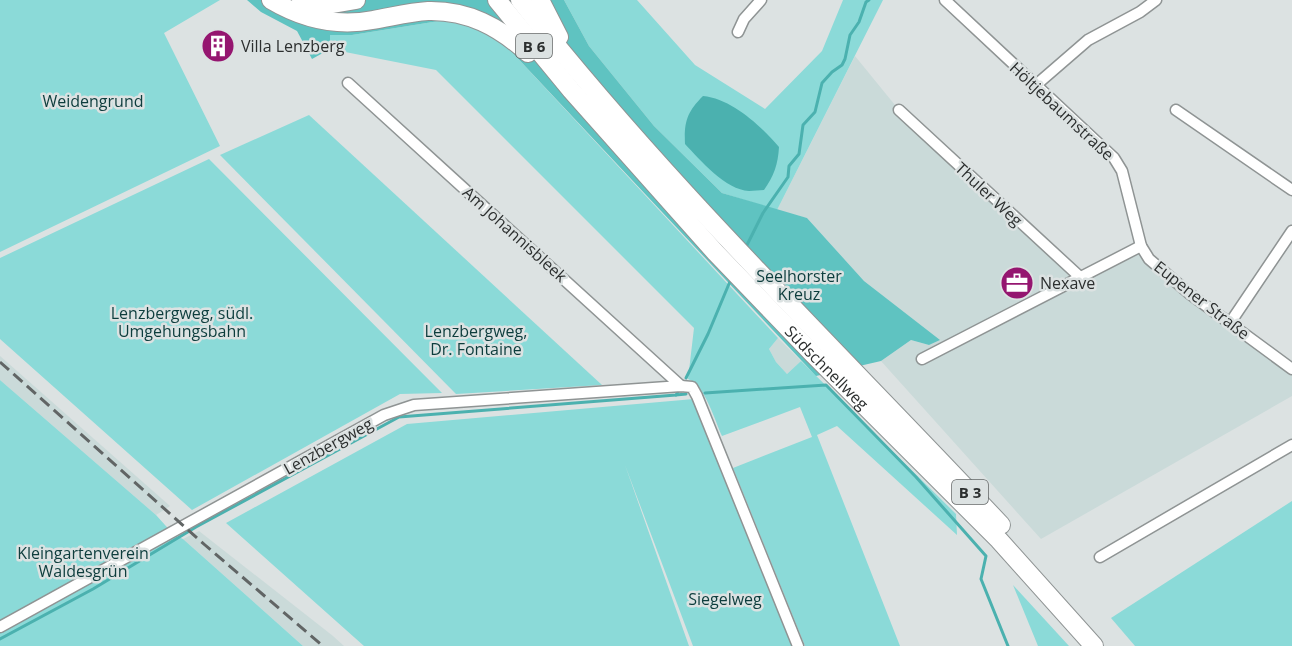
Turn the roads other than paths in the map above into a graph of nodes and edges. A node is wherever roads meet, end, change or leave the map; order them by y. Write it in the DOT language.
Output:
graph roads {
  1 [pos="271,0"];
  2 [pos="301,0"];
  3 [pos="356,0"];
  4 [pos="497,0"];
  5 [pos="520,0"];
  6 [pos="540,0"];
  7 [pos="761,0"];
  8 [pos="945,0"];
  9 [pos="1156,0"];
  10 [pos="738,32"];
  11 [pos="575,68"];
  12 [pos="348,83"];
  13 [pos="1036,86"];
  14 [pos="571,90"];
  15 [pos="899,110"];
  16 [pos="1176,110"];
  17 [pos="1292,190"];
  18 [pos="1292,231"];
  19 [pos="1142,246"];
  20 [pos="1080,278"];
  21 [pos="1230,323"];
  22 [pos="819,348"];
  23 [pos="922,359"];
  24 [pos="1292,369"];
  25 [pos="686,386"];
  26 [pos="1292,445"];
  27 [pos="1100,557"];
  28 [pos="0,627"];
  29 [pos="798,646"];
  30 [pos="1094,646"];
  31 [pos="1109,646"];
  1 -- 14 [label="highway, B 3"];
  2 -- 3 [label="highway"];
  4 -- 14 [label="highway, Südschnellweg / B 6"];
  5 -- 11 [label="highway, Südschnellweg / B 3"];
  6 -- 11 [label="highway, B 6"];
  7 -- 10 [label="street"];
  8 -- 13 [label="street, Höltjebaumstraße"];
  9 -- 13 [label="street"];
  11 -- 22 [label="highway, Südschnellweg / B 3"];
  12 -- 25 [label="street, Am Johannisbleek"];
  13 -- 19 [label="street, Höltjebaumstraße"];
  14 -- 22 [label="highway, Südschnellweg / B 3"];
  15 -- 20 [label="street, Thuler Weg"];
  16 -- 17 [label="street"];
  18 -- 21 [label="street"];
  19 -- 20 [label="street, Eupener Straße"];
  19 -- 21 [label="street, Eupener Straße"];
  20 -- 23 [label="street, Eupener Straße"];
  21 -- 24 [label="street, Eupener Straße"];
  22 -- 30 [label="highway, Südschnellweg / B 3"];
  22 -- 31 [label="highway, Südschnellweg / B 3"];
  25 -- 28 [label="street, Lenzbergweg"];
  25 -- 29 [label="street"];
  26 -- 27 [label="street"];
}
